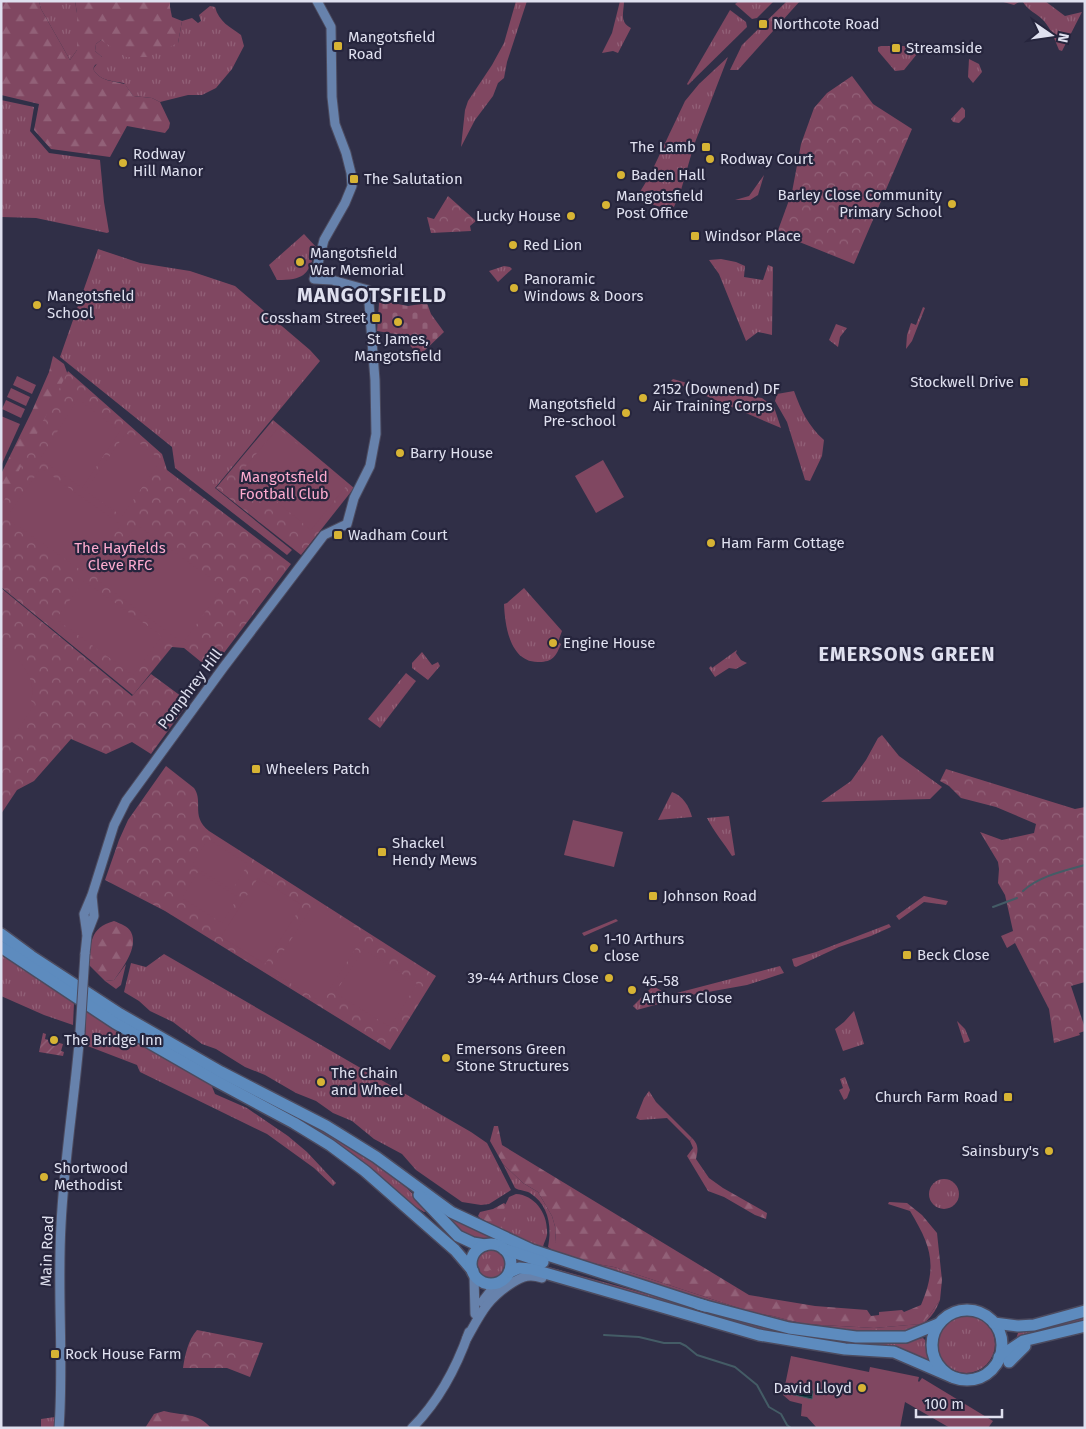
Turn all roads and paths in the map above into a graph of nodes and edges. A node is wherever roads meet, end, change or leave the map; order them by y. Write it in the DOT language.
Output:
graph roads {
  1 [pos="317,1"];
  2 [pos="1,934"];
  3 [pos="1,947"];
  4 [pos="85,954"];
  5 [pos="401,1175"];
  6 [pos="485,1245"];
  7 [pos="504,1249"];
  8 [pos="510,1272"];
  9 [pos="474,1273"];
  10 [pos="496,1284"];
  11 [pos="648,1302"];
  12 [pos="705,1306"];
  13 [pos="1085,1311"];
  14 [pos="476,1314"];
  15 [pos="994,1323"];
  16 [pos="938,1324"];
  17 [pos="1085,1326"];
  18 [pos="1085,1331"];
  19 [pos="467,1338"];
  20 [pos="1004,1360"];
  21 [pos="952,1376"];
  22 [pos="59,1428"];
  23 [pos="412,1428"];
  1 -- 4 [label="main road, Pomphrey Hill"];
  2 -- 5 [label="highway"];
  3 -- 9 [label="highway"];
  4 -- 22 [label="main road, Main Road, bridge"];
  5 -- 6 [label="highway"];
  5 -- 12 [label="highway"];
  6 -- 7 [label="highway"];
  6 -- 9 [label="highway"];
  7 -- 8 [label="highway"];
  7 -- 12 [label="highway"];
  8 -- 10 [label="highway"];
  8 -- 11 [label="highway"];
  9 -- 10 [label="highway"];
  9 -- 14 [label="main road"];
  10 -- 14 [label="main road"];
  11 -- 19 [label="main road"];
  11 -- 21 [label="highway"];
  12 -- 16 [label="highway"];
  13 -- 15 [label="highway"];
  14 -- 19 [label="main road"];
  15 -- 16 [label="highway"];
  15 -- 20 [label="highway"];
  16 -- 21 [label="highway"];
  17 -- 20 [label="highway"];
  18 -- 20 [label="highway"];
  19 -- 23 [label="main road"];
  20 -- 21 [label="highway"];
}
